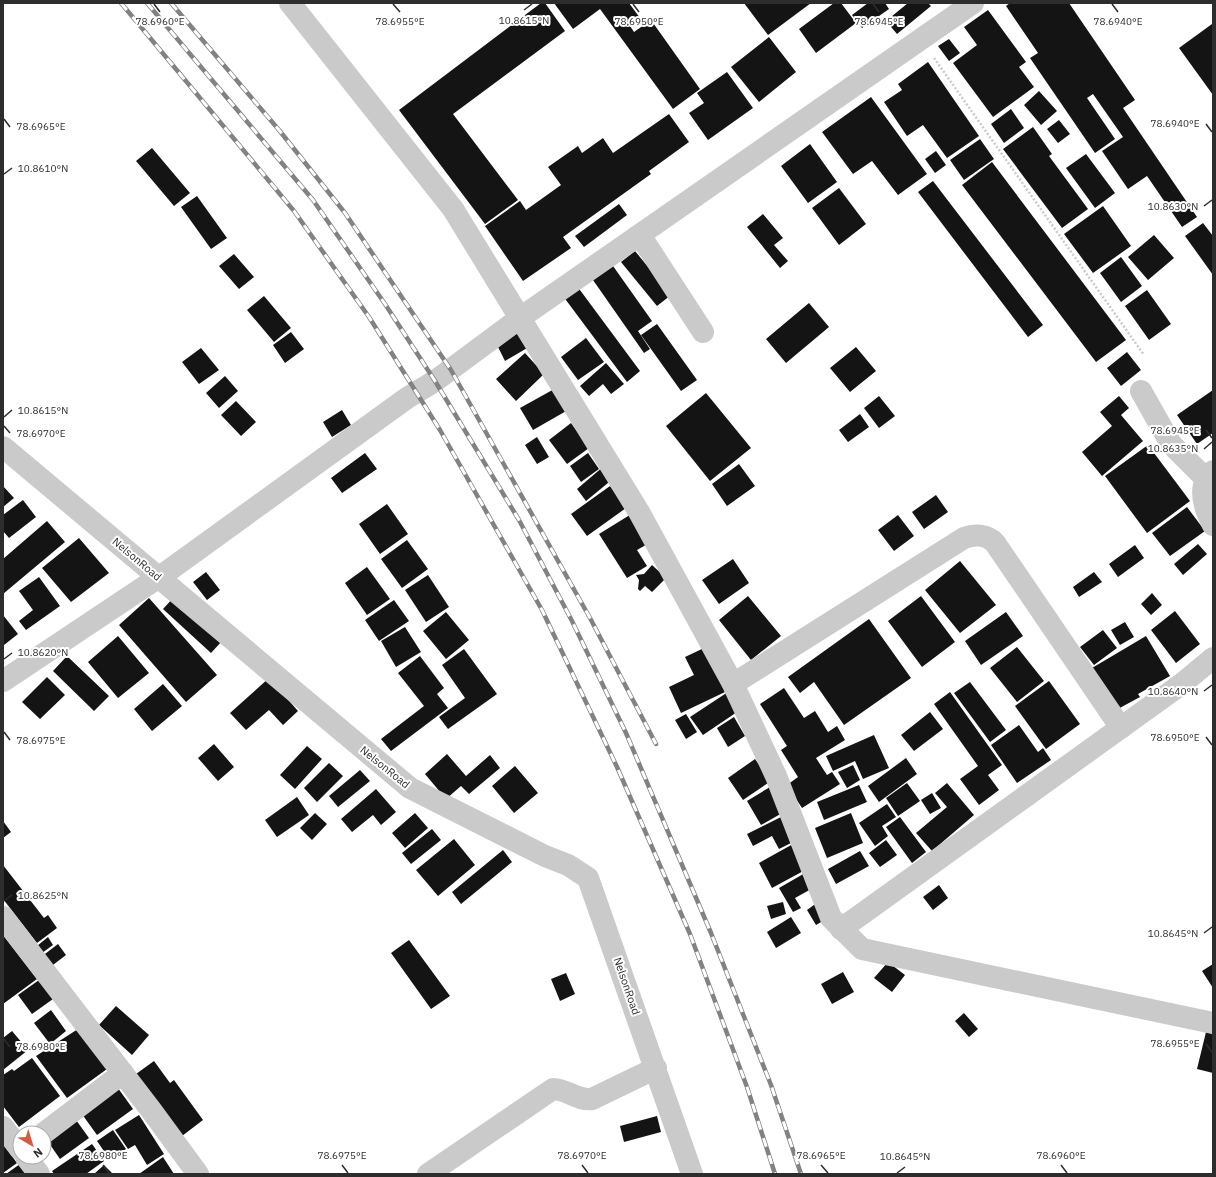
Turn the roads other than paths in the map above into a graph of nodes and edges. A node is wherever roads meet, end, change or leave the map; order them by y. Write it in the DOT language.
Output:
graph roads {
  1 [pos="290,3"];
  2 [pos="973,3"];
  3 [pos="640,235"];
  4 [pos="520,318"];
  5 [pos="703,332"];
  6 [pos="1141,391"];
  7 [pos="3,447"];
  8 [pos="1210,475"];
  9 [pos="1213,525"];
  10 [pos="158,577"];
  11 [pos="1213,658"];
  12 [pos="3,681"];
  13 [pos="733,684"];
  14 [pos="1121,728"];
  15 [pos="3,917"];
  16 [pos="841,929"];
  17 [pos="1213,1023"];
  18 [pos="656,1068"];
  19 [pos="123,1073"];
  20 [pos="52,1127"];
  21 [pos="3,1129"];
  22 [pos="12,1140"];
  23 [pos="32,1165"];
  24 [pos="39,1174"];
  25 [pos="198,1174"];
  26 [pos="428,1174"];
  27 [pos="692,1174"];
  1 -- 4 [label="street"];
  2 -- 3 [label="street"];
  3 -- 4 [label="street"];
  3 -- 5 [label="street"];
  4 -- 10 [label="street"];
  4 -- 13 [label="street"];
  6 -- 8 [label="street"];
  7 -- 10 [label="street, NelsonRoad"];
  8 -- 9 [label="street"];
  10 -- 12 [label="street"];
  10 -- 18 [label="street, NelsonRoad"];
  11 -- 14 [label="street"];
  13 -- 14 [label="street"];
  13 -- 16 [label="street"];
  14 -- 16 [label="street"];
  15 -- 19 [label="street"];
  16 -- 17 [label="street"];
  18 -- 26 [label="street"];
  18 -- 27 [label="street, NelsonRoad"];
  19 -- 20 [label="street"];
  19 -- 25 [label="street"];
  21 -- 22 [label="street"];
  23 -- 24 [label="street"];
}
